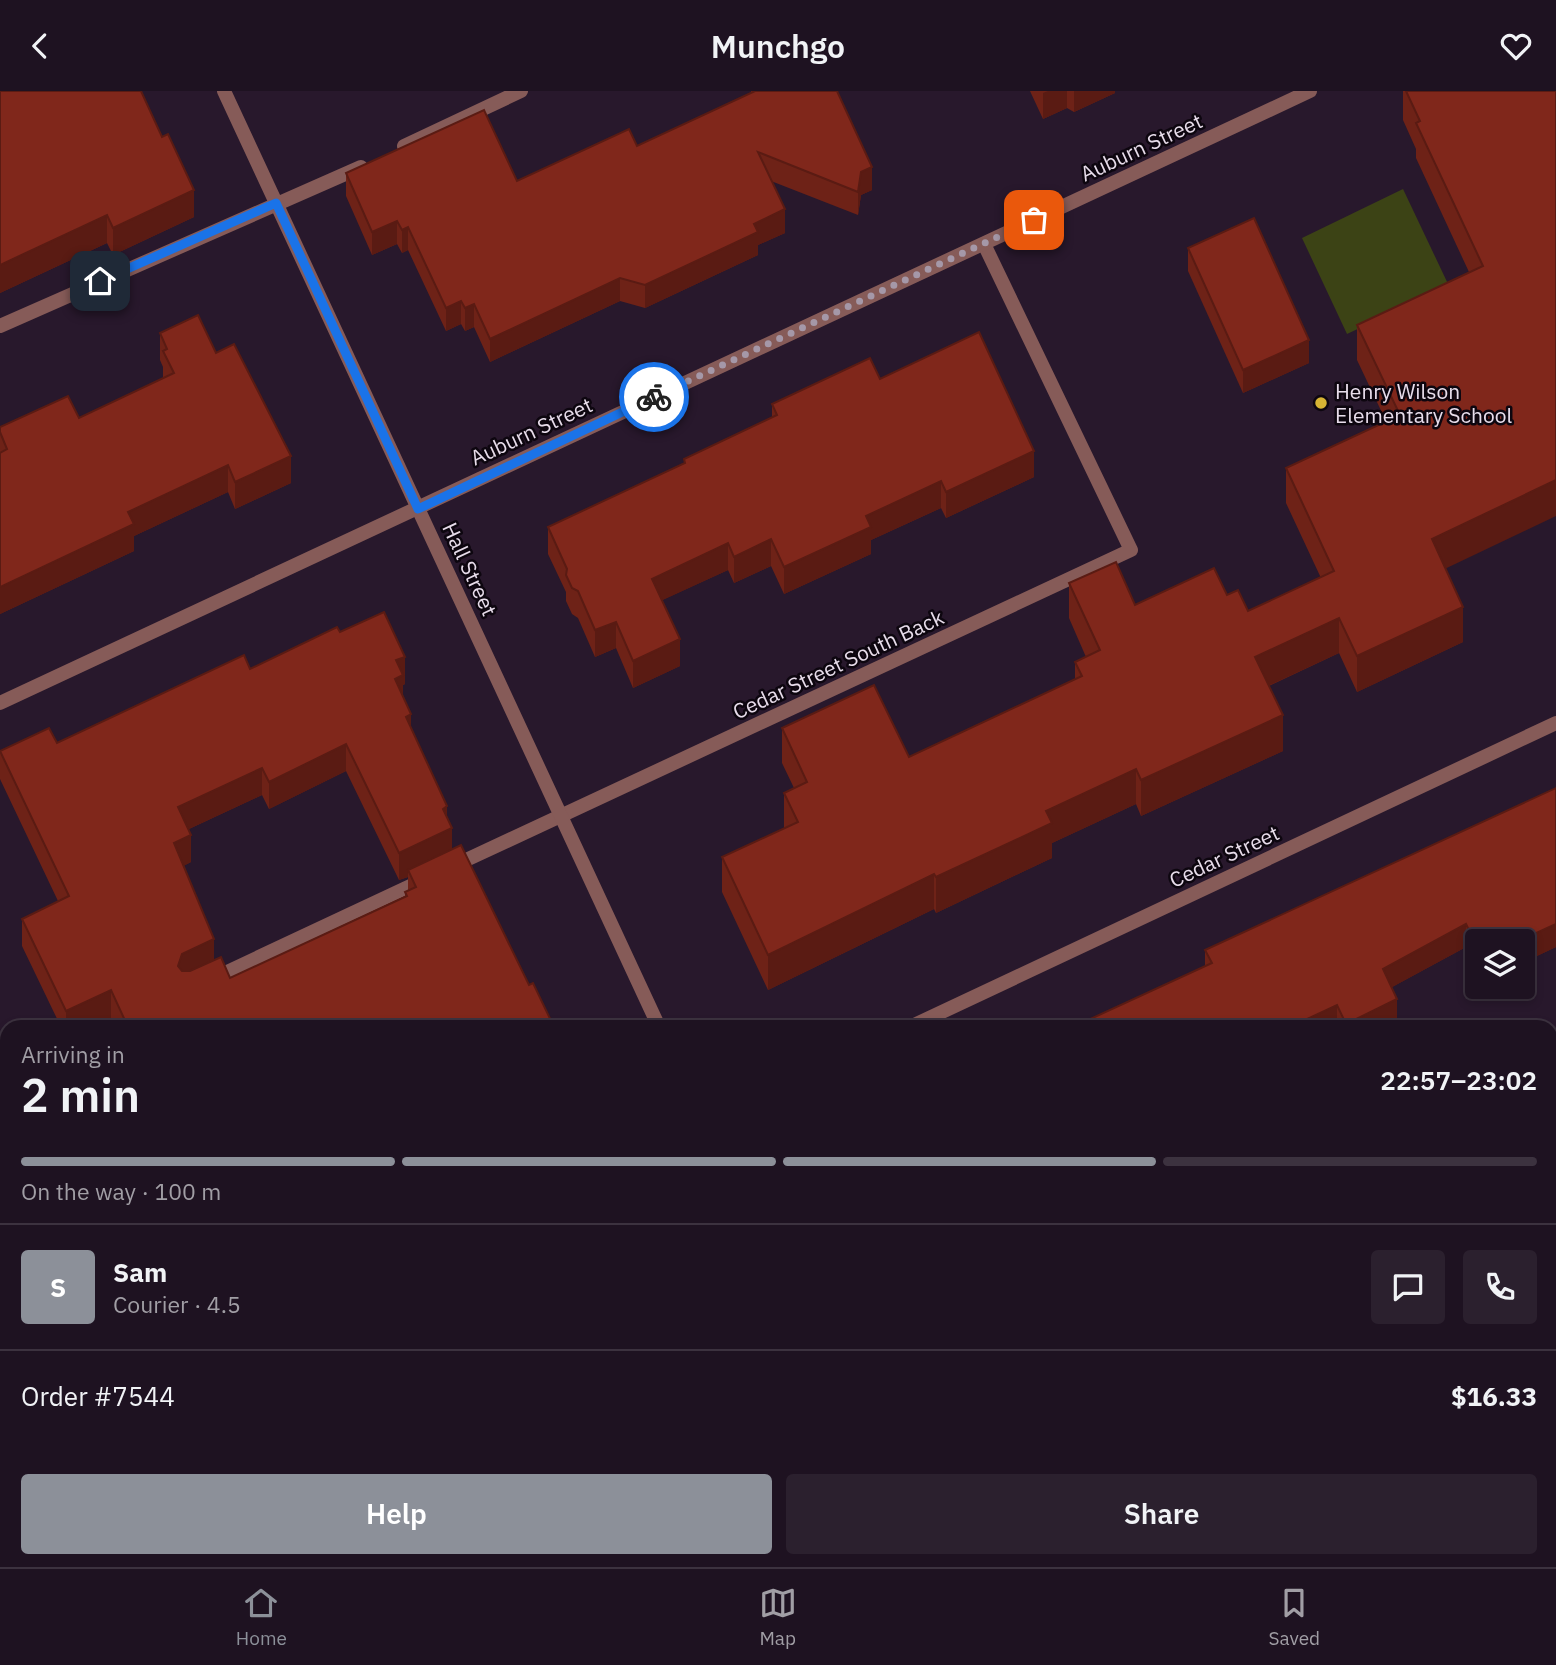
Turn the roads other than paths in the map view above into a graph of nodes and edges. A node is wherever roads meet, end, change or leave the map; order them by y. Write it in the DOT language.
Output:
graph roads {
  1 [pos="224,91"];
  2 [pos="521,91"];
  3 [pos="1310,91"];
  4 [pos="393,152"];
  5 [pos="371,162"];
  6 [pos="276,203"];
  7 [pos="984,244"];
  8 [pos="0,326"];
  9 [pos="418,509"];
  10 [pos="0,703"];
  11 [pos="1556,723"];
  12 [pos="562,816"];
  13 [pos="200,985"];
  14 [pos="656,1020"];
  15 [pos="924,1020"];
  1 -- 6 [label="street, Hall Street"];
  2 -- 4 [label="street"];
  3 -- 7 [label="street, Auburn Street"];
  5 -- 6 [label="street"];
  6 -- 8 [label="street"];
  6 -- 9 [label="street, Hall Street"];
  7 -- 9 [label="street, Auburn Street"];
  7 -- 12 [label="street, Cedar Street South Back"];
  9 -- 10 [label="street, Auburn Street"];
  9 -- 12 [label="street, Hall Street"];
  11 -- 15 [label="street, Cedar Street"];
  12 -- 13 [label="street, Cedar Street South Back"];
  12 -- 14 [label="street, Hall Street"];
}
